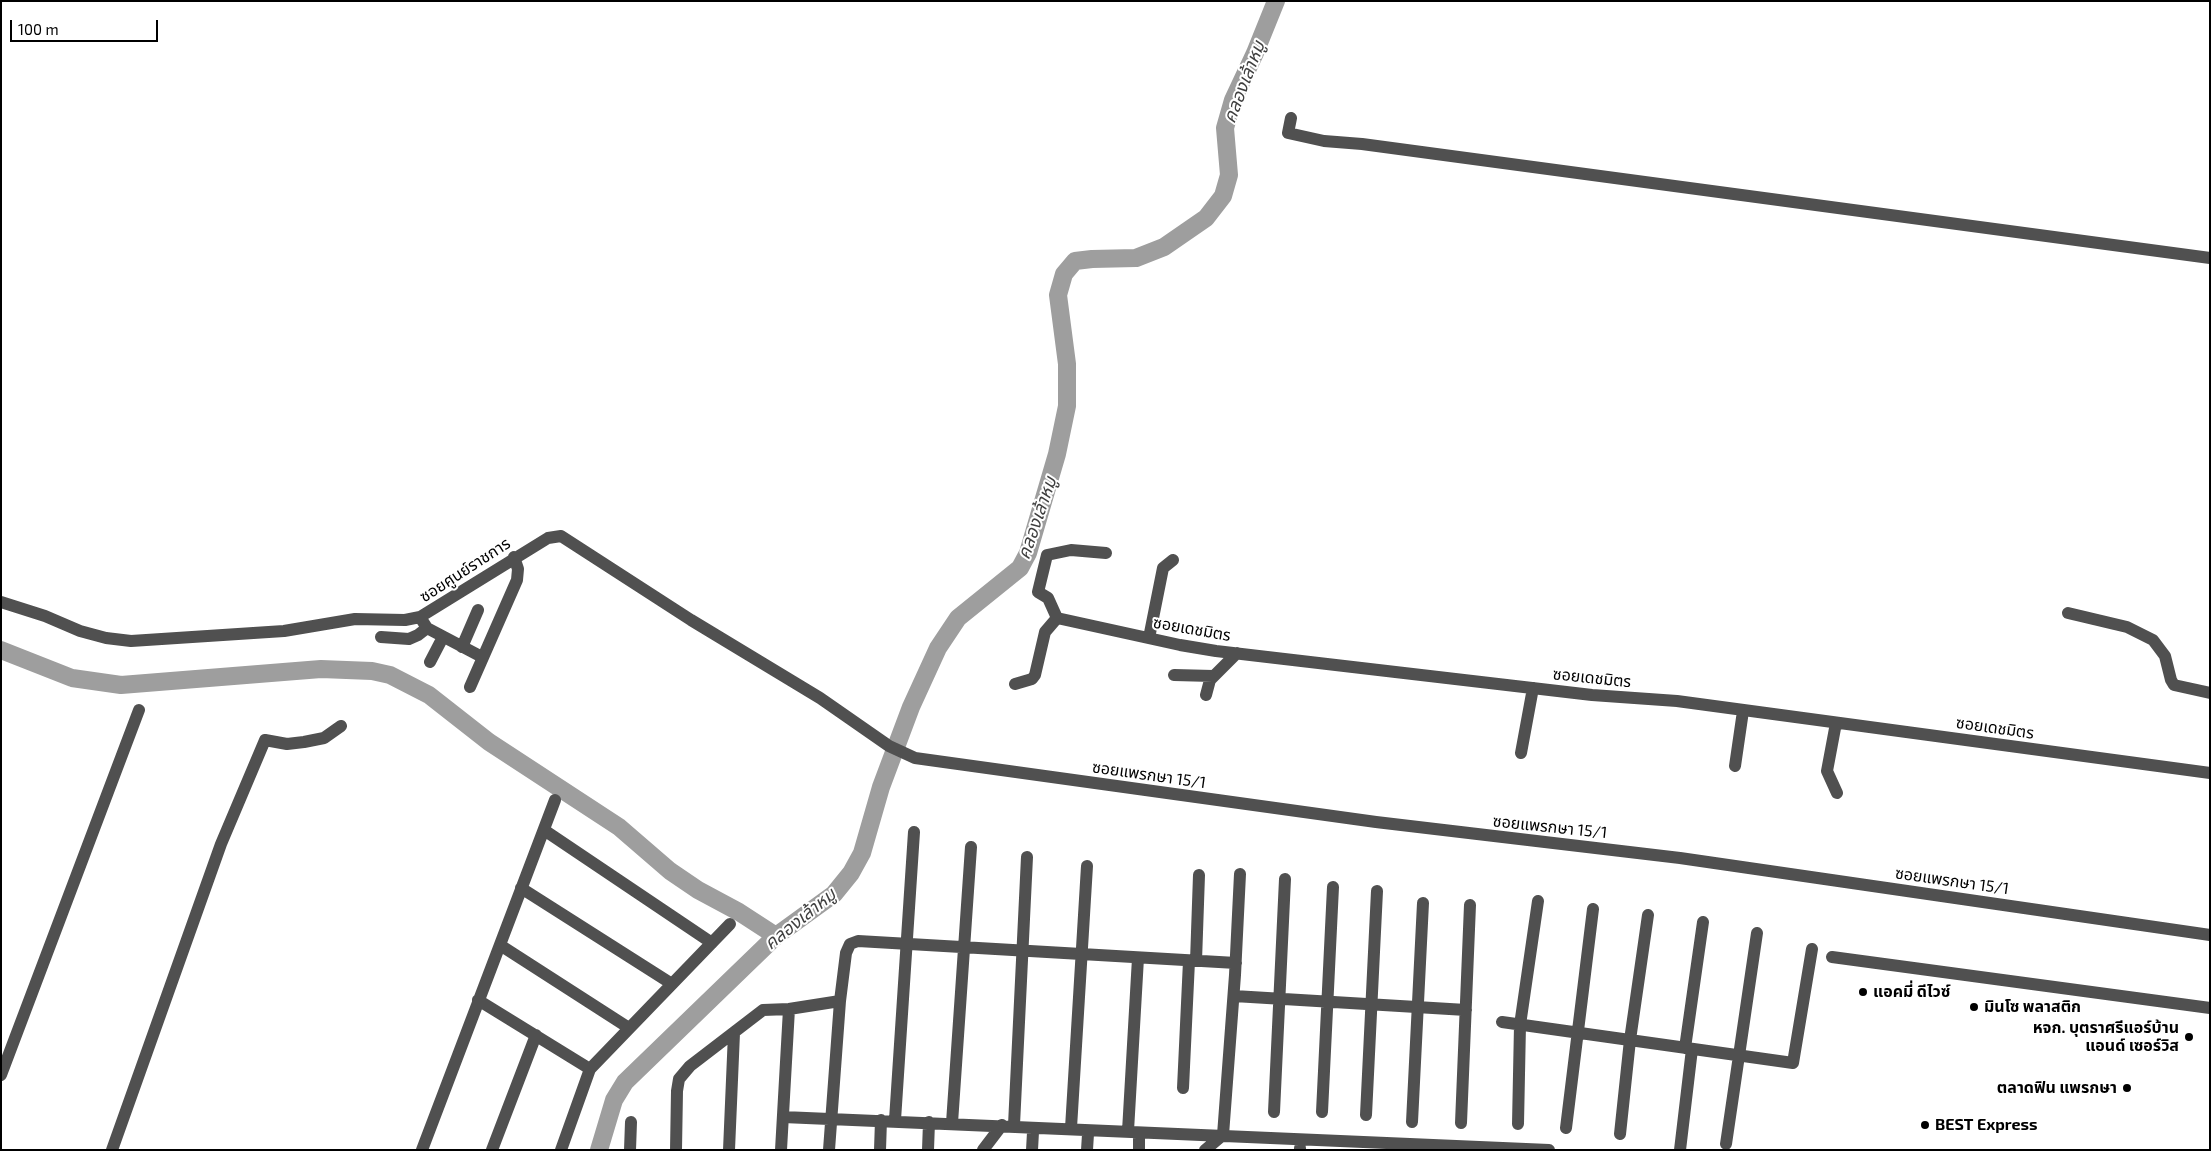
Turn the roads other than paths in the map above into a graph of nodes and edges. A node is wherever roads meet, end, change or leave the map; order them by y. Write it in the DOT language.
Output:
graph roads {
  1 [pos="1291,118"];
  2 [pos="2210,258"];
  3 [pos="1106,553"];
  4 [pos="514,557"];
  5 [pos="1173,560"];
  6 [pos="1,602"];
  7 [pos="478,610"];
  8 [pos="2068,613"];
  9 [pos="1057,618"];
  10 [pos="423,623"];
  11 [pos="381,637"];
  12 [pos="443,637"];
  13 [pos="1149,638"];
  14 [pos="462,647"];
  15 [pos="1237,653"];
  16 [pos="482,657"];
  17 [pos="430,662"];
  18 [pos="1174,675"];
  19 [pos="1213,676"];
  20 [pos="1015,684"];
  21 [pos="470,687"];
  22 [pos="1533,688"];
  23 [pos="2210,693"];
  24 [pos="1206,695"];
  25 [pos="139,710"];
  26 [pos="1744,711"];
  27 [pos="1836,723"];
  28 [pos="341,726"];
  29 [pos="889,746"];
  30 [pos="1521,753"];
  31 [pos="1735,766"];
  32 [pos="2210,773"];
  33 [pos="1837,793"];
  34 [pos="555,800"];
  35 [pos="544,830"];
  36 [pos="914,832"];
  37 [pos="970,847"];
  38 [pos="1027,857"];
  39 [pos="1087,866"];
  40 [pos="1240,874"];
  41 [pos="1199,875"];
  42 [pos="1285,879"];
  43 [pos="1333,887"];
  44 [pos="521,888"];
  45 [pos="1378,892"];
  46 [pos="1538,901"];
  47 [pos="1423,903"];
  48 [pos="1470,905"];
  49 [pos="1593,909"];
  50 [pos="1648,915"];
  51 [pos="1703,922"];
  52 [pos="730,924"];
  53 [pos="1757,933"];
  54 [pos="2210,935"];
  55 [pos="712,943"];
  56 [pos="907,944"];
  57 [pos="500,945"];
  58 [pos="964,947"];
  59 [pos="1812,949"];
  60 [pos="1022,951"];
  61 [pos="1081,954"];
  62 [pos="1832,957"];
  63 [pos="1138,958"];
  64 [pos="1192,961"];
  65 [pos="1236,963"];
  66 [pos="672,984"];
  67 [pos="1234,996"];
  68 [pos="1279,998"];
  69 [pos="478,1000"];
  70 [pos="840,1000"];
  71 [pos="1326,1002"];
  72 [pos="1372,1004"];
  73 [pos="1419,1007"];
  74 [pos="2210,1008"];
  75 [pos="789,1009"];
  76 [pos="1466,1010"];
  77 [pos="1502,1022"];
  78 [pos="1520,1024"];
  79 [pos="629,1028"];
  80 [pos="1577,1032"];
  81 [pos="734,1033"];
  82 [pos="536,1035"];
  83 [pos="1630,1040"];
  84 [pos="1688,1048"];
  85 [pos="1739,1056"];
  86 [pos="590,1070"];
  87 [pos="1,1075"];
  88 [pos="1183,1088"];
  89 [pos="1274,1112"];
  90 [pos="1322,1112"];
  91 [pos="1366,1115"];
  92 [pos="783,1117"];
  93 [pos="831,1117"];
  94 [pos="881,1120"];
  95 [pos="895,1120"];
  96 [pos="631,1122"];
  97 [pos="929,1122"];
  98 [pos="1412,1122"];
  99 [pos="952,1123"];
  100 [pos="1461,1123"];
  101 [pos="1518,1124"];
  102 [pos="1008,1125"];
  103 [pos="1071,1128"];
  104 [pos="1566,1128"];
  105 [pos="1128,1131"];
  106 [pos="1033,1132"];
  107 [pos="1088,1134"];
  108 [pos="1620,1134"];
  109 [pos="1223,1135"];
  110 [pos="1726,1144"];
  111 [pos="112,1150"];
  112 [pos="422,1150"];
  113 [pos="492,1150"];
  114 [pos="561,1150"];
  115 [pos="630,1150"];
  116 [pos="676,1150"];
  117 [pos="729,1150"];
  118 [pos="781,1150"];
  119 [pos="829,1150"];
  120 [pos="880,1150"];
  121 [pos="928,1150"];
  122 [pos="983,1150"];
  123 [pos="1032,1150"];
  124 [pos="1087,1150"];
  125 [pos="1205,1150"];
  126 [pos="1550,1150"];
  127 [pos="1680,1150"];
  1 -- 2 [label="street"];
  3 -- 9 [label="street"];
  4 -- 10 [label="street, ซอยศูนย์ราชการ"];
  4 -- 16 [label="street"];
  4 -- 29 [label="street, ซอยศูนย์ราชการ"];
  5 -- 13 [label="street"];
  6 -- 10 [label="street, ซอยศูนย์ราชการ"];
  7 -- 14 [label="street"];
  8 -- 23 [label="street"];
  9 -- 13 [label="street, ซอยเดชมิตร"];
  9 -- 20 [label="street"];
  10 -- 11 [label="street"];
  10 -- 12 [label="street"];
  12 -- 14 [label="street"];
  12 -- 17 [label="street"];
  13 -- 15 [label="street, ซอยเดชมิตร"];
  14 -- 16 [label="street"];
  15 -- 19 [label="street"];
  15 -- 22 [label="street, ซอยเดชมิตร"];
  16 -- 21 [label="street"];
  18 -- 19 [label="street"];
  19 -- 24 [label="street"];
  22 -- 26 [label="street, ซอยเดชมิตร"];
  22 -- 30 [label="street"];
  25 -- 87 [label="street"];
  26 -- 27 [label="street, ซอยเดชมิตร"];
  26 -- 31 [label="street"];
  27 -- 32 [label="street, ซอยเดชมิตร"];
  27 -- 33 [label="street"];
  28 -- 111 [label="street"];
  29 -- 54 [label="street, ซอยแพรกษา 15/1"];
  34 -- 35 [label="street"];
  35 -- 44 [label="street"];
  35 -- 55 [label="street"];
  36 -- 56 [label="street"];
  37 -- 58 [label="street"];
  38 -- 60 [label="street"];
  39 -- 61 [label="street"];
  40 -- 65 [label="street"];
  41 -- 64 [label="street"];
  42 -- 68 [label="street"];
  43 -- 71 [label="street"];
  44 -- 57 [label="street"];
  44 -- 66 [label="street"];
  45 -- 72 [label="street"];
  46 -- 78 [label="street"];
  47 -- 73 [label="street"];
  48 -- 76 [label="street"];
  49 -- 80 [label="street"];
  50 -- 83 [label="street"];
  51 -- 84 [label="street"];
  52 -- 55 [label="street"];
  53 -- 85 [label="street"];
  55 -- 66 [label="street"];
  56 -- 58 [label="street"];
  56 -- 70 [label="street"];
  56 -- 95 [label="street"];
  57 -- 69 [label="street"];
  57 -- 79 [label="street"];
  58 -- 60 [label="street"];
  58 -- 99 [label="street"];
  59 -- 85 [label="street"];
  60 -- 61 [label="street"];
  60 -- 102 [label="street"];
  61 -- 63 [label="street"];
  61 -- 103 [label="street"];
  62 -- 74 [label="street"];
  63 -- 64 [label="street"];
  63 -- 105 [label="street"];
  64 -- 65 [label="street"];
  64 -- 88 [label="street"];
  65 -- 67 [label="street"];
  66 -- 79 [label="street"];
  67 -- 68 [label="street"];
  67 -- 109 [label="street"];
  68 -- 71 [label="street"];
  68 -- 89 [label="street"];
  69 -- 82 [label="street"];
  69 -- 112 [label="street"];
  70 -- 75 [label="street"];
  70 -- 93 [label="street"];
  71 -- 72 [label="street"];
  71 -- 90 [label="street"];
  72 -- 73 [label="street"];
  72 -- 91 [label="street"];
  73 -- 76 [label="street"];
  73 -- 98 [label="street"];
  75 -- 81 [label="street"];
  75 -- 92 [label="street"];
  76 -- 100 [label="street"];
  77 -- 78 [label="street"];
  78 -- 80 [label="street"];
  78 -- 101 [label="street"];
  79 -- 86 [label="street"];
  80 -- 83 [label="street"];
  80 -- 104 [label="street"];
  81 -- 116 [label="street"];
  81 -- 117 [label="street"];
  82 -- 86 [label="street"];
  82 -- 113 [label="street"];
  83 -- 84 [label="street"];
  83 -- 108 [label="street"];
  84 -- 85 [label="street"];
  84 -- 127 [label="street"];
  85 -- 110 [label="street"];
  86 -- 114 [label="street"];
  92 -- 93 [label="street"];
  92 -- 118 [label="street"];
  93 -- 94 [label="street"];
  93 -- 119 [label="street"];
  94 -- 95 [label="street"];
  94 -- 120 [label="street"];
  95 -- 97 [label="street"];
  96 -- 115 [label="street"];
  97 -- 99 [label="street"];
  97 -- 121 [label="street"];
  99 -- 102 [label="street"];
  102 -- 103 [label="street"];
  102 -- 122 [label="street"];
  103 -- 105 [label="street"];
  105 -- 109 [label="street"];
  106 -- 123 [label="street"];
  107 -- 124 [label="street"];
  109 -- 125 [label="street"];
  109 -- 126 [label="street"];
}
